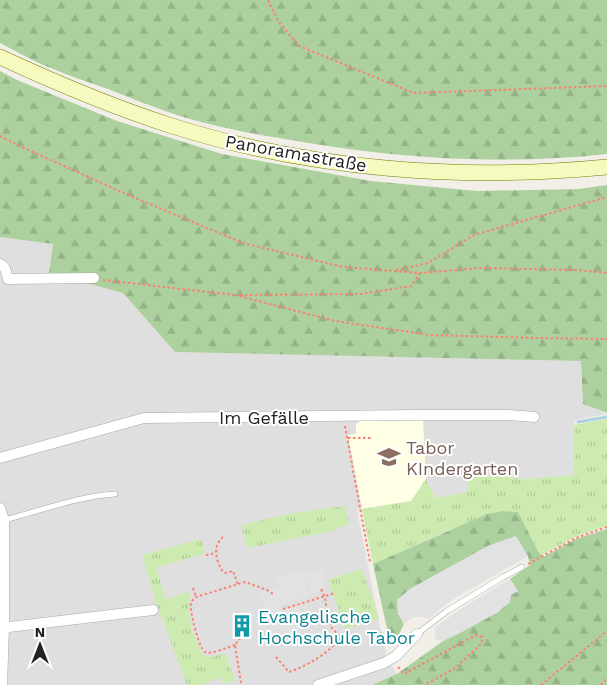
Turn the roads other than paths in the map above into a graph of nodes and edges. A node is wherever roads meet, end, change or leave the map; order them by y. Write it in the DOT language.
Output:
graph roads {
  1 [pos="0,56"];
  2 [pos="607,167"];
  3 [pos="0,264"];
  4 [pos="94,278"];
  5 [pos="534,418"];
  6 [pos="0,458"];
  7 [pos="115,494"];
  8 [pos="0,508"];
  9 [pos="4,520"];
  10 [pos="522,567"];
  11 [pos="153,610"];
  12 [pos="2,628"];
  13 [pos="417,634"];
  14 [pos="2,685"];
  15 [pos="318,685"];
  1 -- 2 [label="main road, Panoramastraße"];
  3 -- 4 [label="street"];
  5 -- 6 [label="street, Im Gefälle"];
  7 -- 9 [label="lane"];
  8 -- 9 [label="street"];
  9 -- 12 [label="street"];
  10 -- 13 [label="lane"];
  11 -- 12 [label="street"];
  12 -- 14 [label="street"];
  13 -- 15 [label="street"];
}
